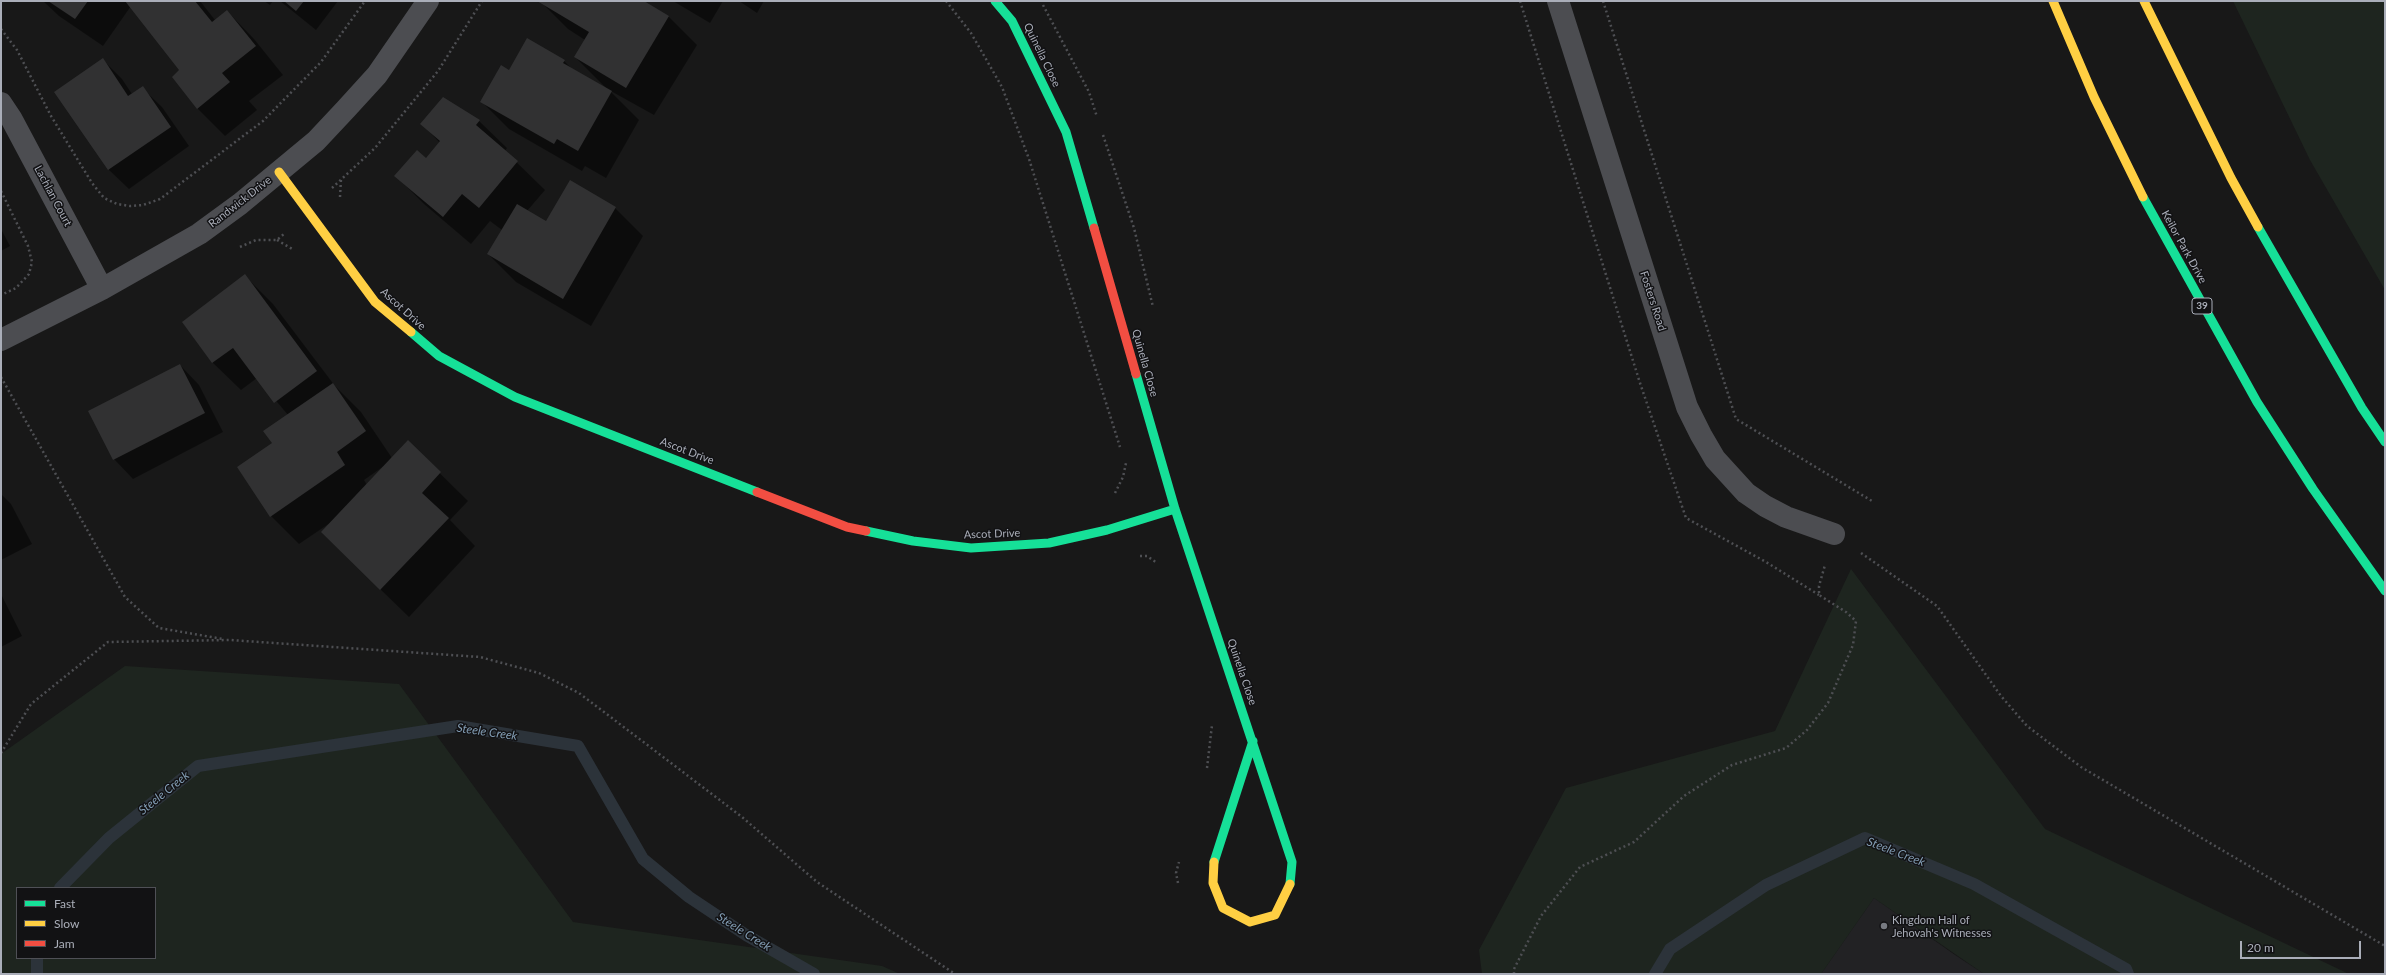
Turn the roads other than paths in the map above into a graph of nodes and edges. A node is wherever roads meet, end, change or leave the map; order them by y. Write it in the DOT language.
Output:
graph roads {
  1 [pos="428,1"];
  2 [pos="995,1"];
  3 [pos="1558,1"];
  4 [pos="2052,1"];
  5 [pos="2144,1"];
  6 [pos="1,103"];
  7 [pos="279,172"];
  8 [pos="102,289"];
  9 [pos="1,340"];
  10 [pos="2385,442"];
  11 [pos="1174,509"];
  12 [pos="1834,534"];
  13 [pos="2385,591"];
  14 [pos="1253,741"];
  1 -- 7 [label="street, Randwick Drive"];
  2 -- 11 [label="street, Quinella Close"];
  3 -- 12 [label="street, Fosters Road"];
  4 -- 13 [label="street, Keilor Park Drive / 39"];
  5 -- 10 [label="street"];
  6 -- 8 [label="street, Lachlan Court"];
  7 -- 8 [label="street, Randwick Drive"];
  7 -- 11 [label="street, Ascot Drive"];
  8 -- 9 [label="street, Randwick Drive"];
  11 -- 14 [label="street, Quinella Close"];
  14 -- 14 [label="street, Quinella Close"];
}
